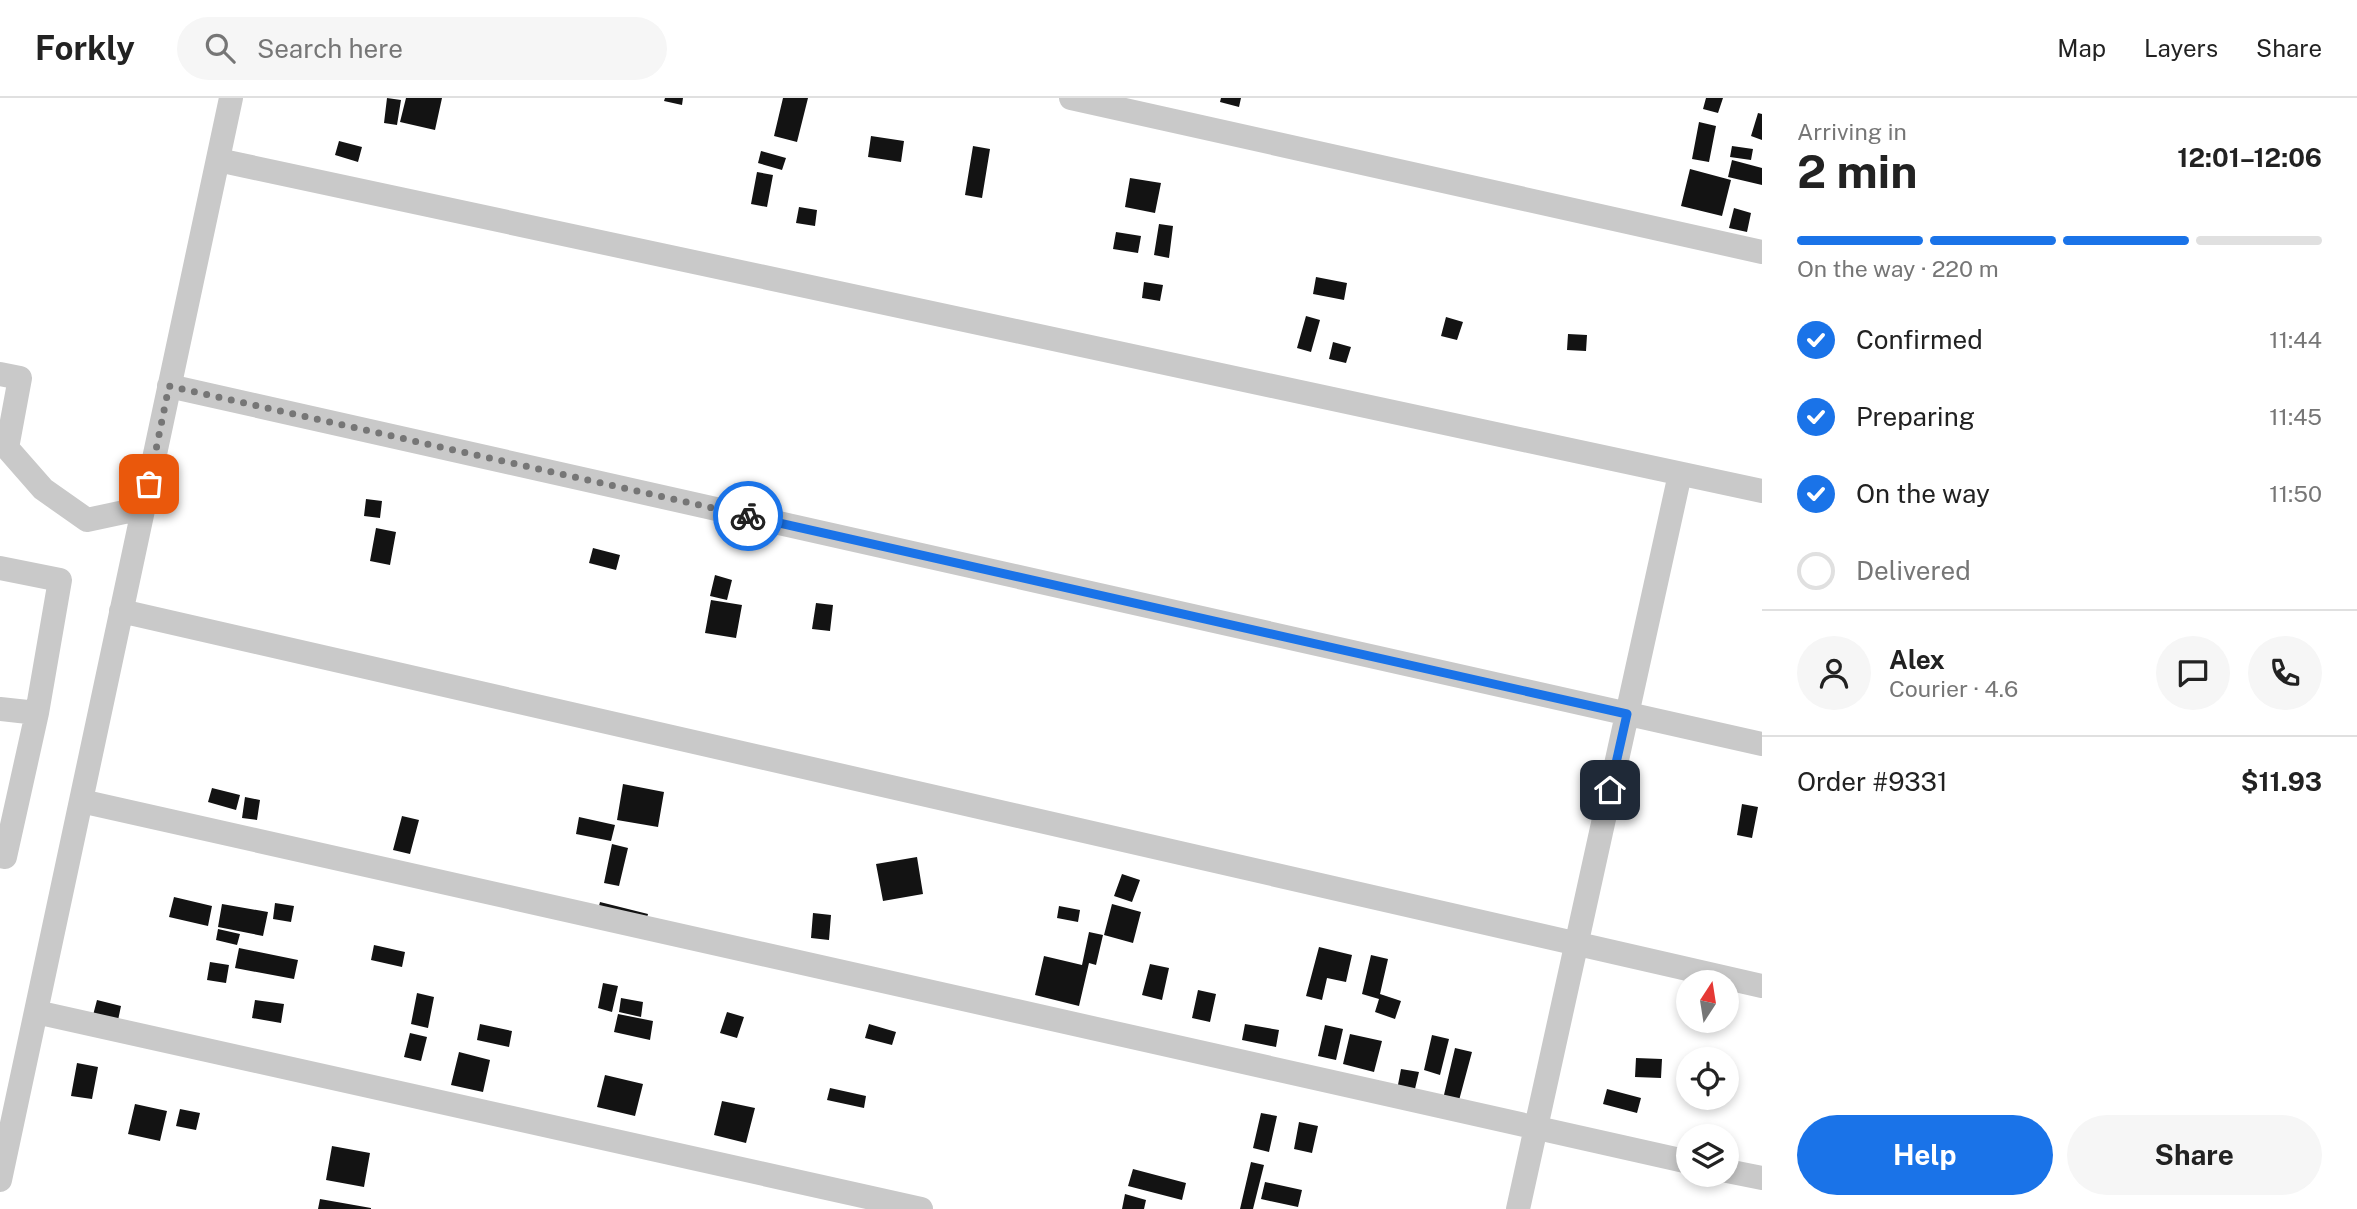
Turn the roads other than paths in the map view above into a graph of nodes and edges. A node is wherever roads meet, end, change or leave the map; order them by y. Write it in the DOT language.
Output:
graph roads {
  1 [pos="231,98"];
  2 [pos="1071,98"];
  3 [pos="218,160"];
  4 [pos="1762,252"];
  5 [pos="0,374"];
  6 [pos="169,386"];
  7 [pos="4,460"];
  8 [pos="1680,474"];
  9 [pos="1762,491"];
  10 [pos="143,508"];
  11 [pos="0,568"];
  12 [pos="121,611"];
  13 [pos="0,709"];
  14 [pos="37,713"];
  15 [pos="1627,714"];
  16 [pos="1762,744"];
  17 [pos="81,801"];
  18 [pos="0,856"];
  19 [pos="1576,943"];
  20 [pos="1762,986"];
  21 [pos="36,1012"];
  22 [pos="1536,1128"];
  23 [pos="1676,1159"];
  24 [pos="1739,1173"];
  25 [pos="1762,1178"];
  26 [pos="0,1180"];
  27 [pos="921,1209"];
  28 [pos="1518,1209"];
  1 -- 3 [label="street"];
  2 -- 4 [label="street"];
  3 -- 6 [label="street"];
  3 -- 8 [label="street"];
  5 -- 7 [label="street"];
  6 -- 10 [label="street"];
  6 -- 15 [label="street"];
  7 -- 10 [label="street"];
  8 -- 9 [label="street"];
  8 -- 15 [label="street"];
  10 -- 12 [label="street"];
  11 -- 14 [label="street"];
  12 -- 17 [label="street"];
  12 -- 19 [label="street"];
  13 -- 14 [label="street"];
  14 -- 18 [label="street"];
  15 -- 16 [label="street"];
  15 -- 19 [label="street"];
  17 -- 21 [label="street"];
  17 -- 22 [label="street"];
  19 -- 20 [label="street"];
  19 -- 22 [label="street"];
  21 -- 26 [label="street"];
  21 -- 27 [label="street"];
  22 -- 23 [label="street"];
  22 -- 28 [label="street"];
  24 -- 25 [label="street"];
}
